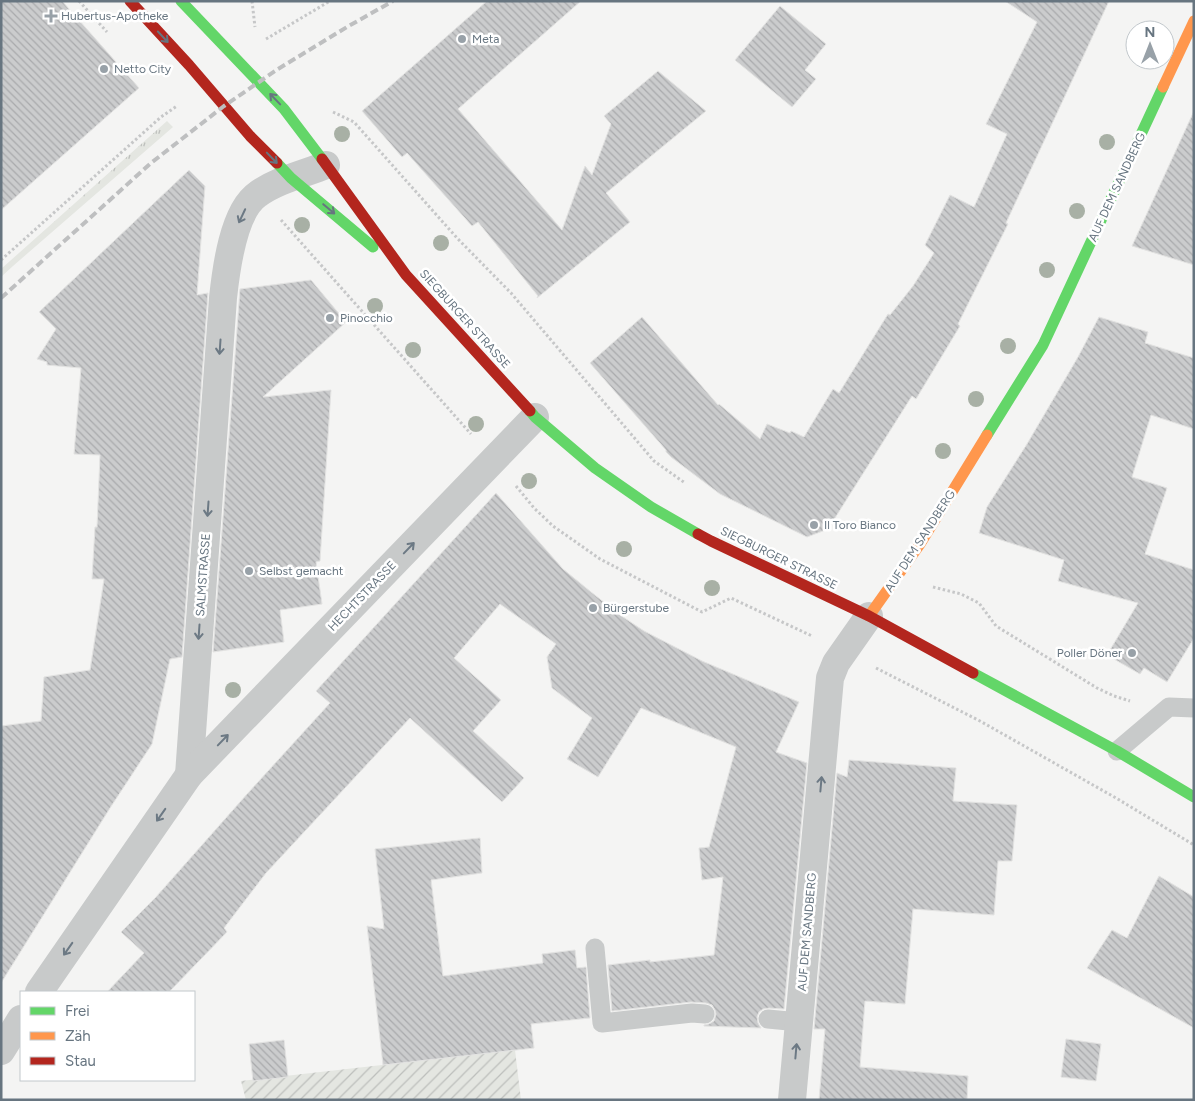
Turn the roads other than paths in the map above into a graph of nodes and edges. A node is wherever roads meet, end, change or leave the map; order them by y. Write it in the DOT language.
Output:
graph roads {
  1 [pos="130,1"];
  2 [pos="181,1"];
  3 [pos="1194,21"];
  4 [pos="326,166"];
  5 [pos="291,178"];
  6 [pos="406,274"];
  7 [pos="535,417"];
  8 [pos="870,616"];
  9 [pos="1194,708"];
  10 [pos="1118,751"];
  11 [pos="189,775"];
  12 [pos="1194,797"];
  13 [pos="595,948"];
  14 [pos="40,991"];
  15 [pos="705,1014"];
  16 [pos="768,1019"];
  17 [pos="20,1021"];
  18 [pos="799,1022"];
  19 [pos="1,1050"];
  20 [pos="792,1100"];
  1 -- 5 [label="main road, SIEGBURGER STRASSE, one-way"];
  4 -- 2 [label="main road, SIEGBURGER STRASSE, one-way"];
  3 -- 8 [label="main road, AUF DEM SANDBERG"];
  4 -- 5 [label="street, SALMSTRASSE"];
  4 -- 6 [label="main road, SIEGBURGER STRASSE"];
  5 -- 6 [label="main road, SIEGBURGER STRASSE, one-way"];
  5 -- 11 [label="street, SALMSTRASSE, one-way"];
  6 -- 7 [label="main road, SIEGBURGER STRASSE"];
  7 -- 8 [label="main road, SIEGBURGER STRASSE"];
  11 -- 7 [label="street, HECHTSTRASSE, one-way"];
  8 -- 10 [label="main road, SIEGBURGER STRASSE"];
  18 -- 8 [label="street, AUF DEM SANDBERG, one-way"];
  9 -- 10 [label="lane"];
  10 -- 12 [label="main road, SIEGBURGER STRASSE"];
  11 -- 14 [label="street, one-way"];
  13 -- 15 [label="lane"];
  16 -- 18 [label="lane"];
  17 -- 19 [label="street"];
  20 -- 18 [label="street, AUF DEM SANDBERG, one-way"];
}
